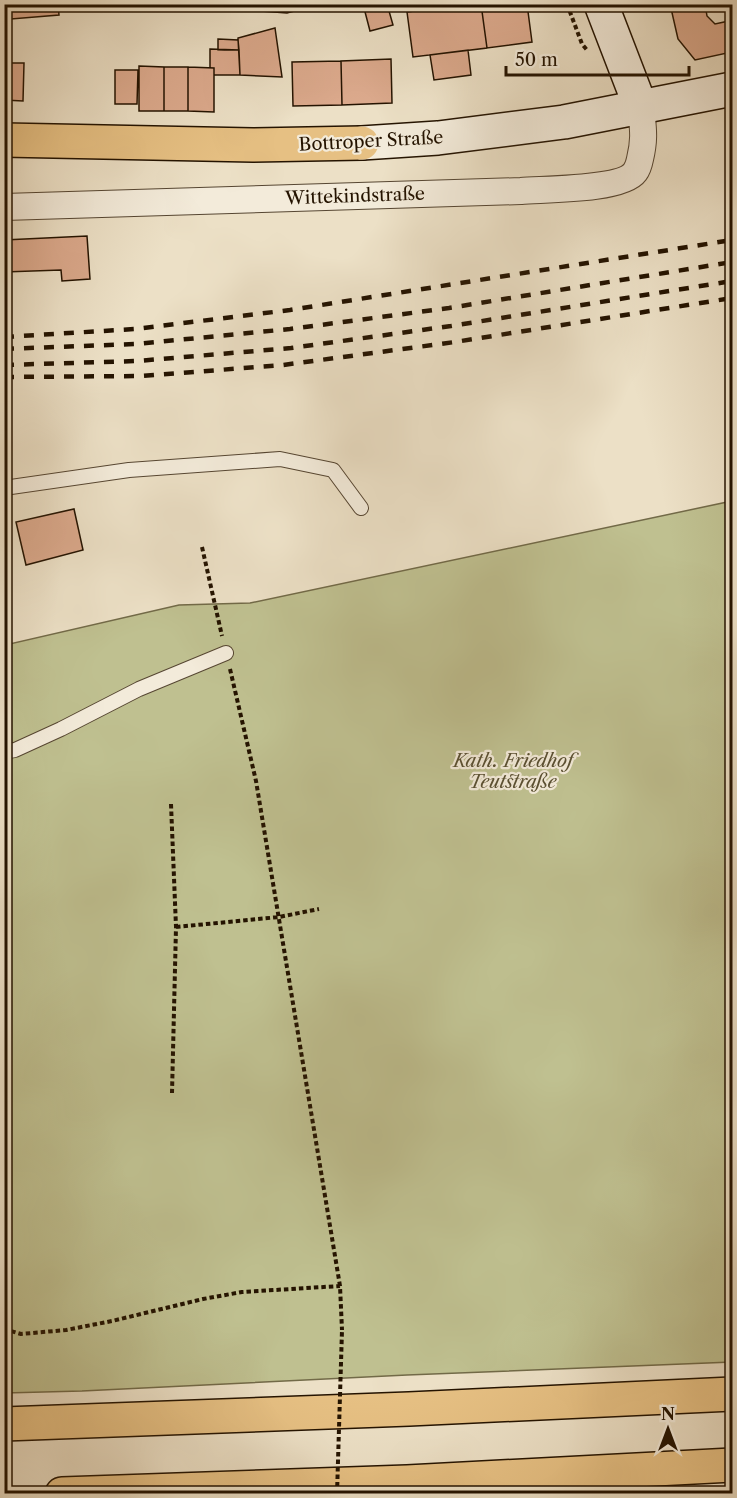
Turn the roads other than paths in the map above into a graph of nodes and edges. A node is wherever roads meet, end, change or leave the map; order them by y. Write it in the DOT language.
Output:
graph roads {
  1 [pos="601,4"];
  2 [pos="732,89"];
  3 [pos="641,108"];
  4 [pos="4,141"];
  5 [pos="4,207"];
  6 [pos="4,488"];
  7 [pos="361,508"];
  8 [pos="226,653"];
  9 [pos="4,752"];
  10 [pos="732,1394"];
  11 [pos="4,1424"];
  12 [pos="732,1466"];
  13 [pos="62,1494"];
  1 -- 3 [label="main road"];
  2 -- 3 [label="main road, Bottroper Straße"];
  3 -- 4 [label="main road, Bottroper Straße"];
  3 -- 5 [label="street, Wittekindstraße"];
  6 -- 7 [label="lane"];
  8 -- 9 [label="lane"];
  10 -- 11 [label="main road"];
  12 -- 13 [label="main road"];
}
